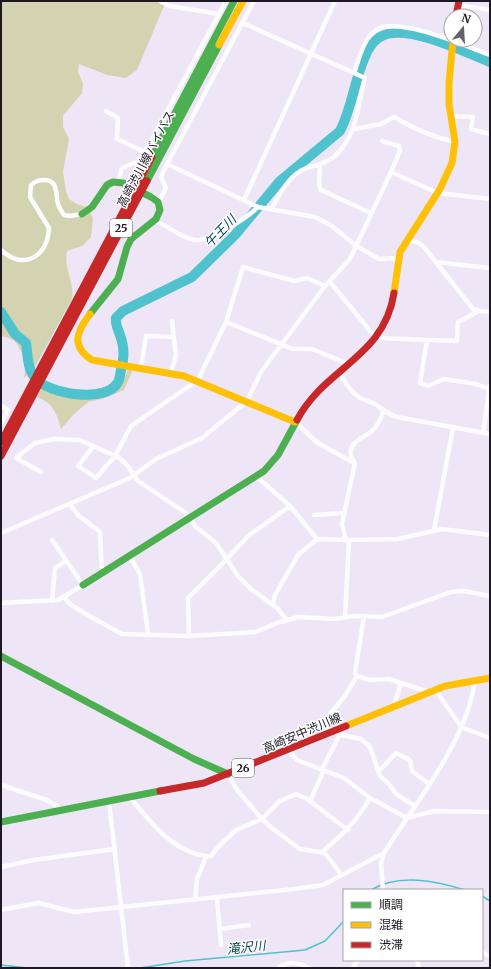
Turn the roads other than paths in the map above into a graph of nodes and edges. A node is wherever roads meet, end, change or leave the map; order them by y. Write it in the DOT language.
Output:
graph roads {
  1 [pos="160,1"];
  2 [pos="226,1"];
  3 [pos="234,1"];
  4 [pos="243,1"];
  5 [pos="254,1"];
  6 [pos="335,1"];
  7 [pos="458,3"];
  8 [pos="490,10"];
  9 [pos="219,14"];
  10 [pos="243,22"];
  11 [pos="443,41"];
  12 [pos="452,48"];
  13 [pos="466,48"];
  14 [pos="311,54"];
  15 [pos="490,55"];
  16 [pos="355,74"];
  17 [pos="106,111"];
  18 [pos="451,116"];
  19 [pos="354,129"];
  20 [pos="490,134"];
  21 [pos="382,141"];
  22 [pos="455,142"];
  23 [pos="145,152"];
  24 [pos="167,164"];
  25 [pos="320,164"];
  26 [pos="391,172"];
  27 [pos="118,182"];
  28 [pos="134,188"];
  29 [pos="141,192"];
  30 [pos="438,193"];
  31 [pos="490,199"];
  32 [pos="244,200"];
  33 [pos="158,203"];
  34 [pos="259,207"];
  35 [pos="271,209"];
  36 [pos="371,213"];
  37 [pos="82,214"];
  38 [pos="155,222"];
  39 [pos="407,241"];
  40 [pos="355,245"];
  41 [pos="1,250"];
  42 [pos="398,258"];
  43 [pos="436,262"];
  44 [pos="490,268"];
  45 [pos="330,282"];
  46 [pos="325,286"];
  47 [pos="479,311"];
  48 [pos="490,312"];
  49 [pos="172,321"];
  50 [pos="226,322"];
  51 [pos="174,337"];
  52 [pos="376,338"];
  53 [pos="427,340"];
  54 [pos="281,344"];
  55 [pos="349,364"];
  56 [pos="141,368"];
  57 [pos="171,373"];
  58 [pos="340,373"];
  59 [pos="198,380"];
  60 [pos="489,387"];
  61 [pos="247,401"];
  62 [pos="1,406"];
  63 [pos="383,412"];
  64 [pos="295,422"];
  65 [pos="1,424"];
  66 [pos="453,428"];
  67 [pos="483,433"];
  68 [pos="490,434"];
  69 [pos="1,442"];
  70 [pos="93,446"];
  71 [pos="1,456"];
  72 [pos="115,456"];
  73 [pos="355,464"];
  74 [pos="41,472"];
  75 [pos="134,476"];
  76 [pos="257,477"];
  77 [pos="70,504"];
  78 [pos="290,506"];
  79 [pos="345,513"];
  80 [pos="314,515"];
  81 [pos="189,520"];
  82 [pos="434,530"];
  83 [pos="1,533"];
  84 [pos="490,535"];
  85 [pos="317,539"];
  86 [pos="52,540"];
  87 [pos="348,540"];
  88 [pos="130,557"];
  89 [pos="226,560"];
  90 [pos="66,561"];
  91 [pos="102,575"];
  92 [pos="83,585"];
  93 [pos="490,596"];
  94 [pos="64,597"];
  95 [pos="52,600"];
  96 [pos="1,603"];
  97 [pos="273,604"];
  98 [pos="364,616"];
  99 [pos="345,617"];
  100 [pos="287,620"];
  101 [pos="148,633"];
  102 [pos="189,636"];
  103 [pos="1,656"];
  104 [pos="357,676"];
  105 [pos="490,678"];
  106 [pos="475,679"];
  107 [pos="401,683"];
  108 [pos="432,690"];
  109 [pos="396,706"];
  110 [pos="461,727"];
  111 [pos="337,732"];
  112 [pos="325,735"];
  113 [pos="490,738"];
  114 [pos="288,750"];
  115 [pos="323,770"];
  116 [pos="379,771"];
  117 [pos="228,774"];
  118 [pos="429,784"];
  119 [pos="1,785"];
  120 [pos="130,798"];
  121 [pos="370,798"];
  122 [pos="109,801"];
  123 [pos="310,801"];
  124 [pos="415,806"];
  125 [pos="59,811"];
  126 [pos="490,812"];
  127 [pos="407,818"];
  128 [pos="262,819"];
  129 [pos="1,822"];
  130 [pos="348,830"];
  131 [pos="115,849"];
  132 [pos="322,852"];
  133 [pos="384,853"];
  134 [pos="206,857"];
  135 [pos="1,866"];
  136 [pos="341,874"];
  137 [pos="383,889"];
  138 [pos="217,898"];
  139 [pos="195,900"];
  140 [pos="121,906"];
  141 [pos="1,910"];
  142 [pos="249,925"];
  143 [pos="220,929"];
  144 [pos="221,946"];
  145 [pos="128,968"];
  146 [pos="278,968"];
  147 [pos="309,968"];
  1 -- 9 [label="street"];
  2 -- 9 [label="street"];
  3 -- 28 [label="main road, 高崎渋川線バイパス / 25"];
  4 -- 29 [label="main road, 高崎渋川線バイパス / 25"];
  5 -- 10 [label="street"];
  6 -- 14 [label="street"];
  7 -- 8 [label="street"];
  9 -- 23 [label="street"];
  10 -- 14 [label="street"];
  10 -- 24 [label="street"];
  11 -- 16 [label="street"];
  12 -- 18 [label="main road"];
  13 -- 15 [label="street"];
  14 -- 16 [label="street"];
  14 -- 32 [label="street"];
  16 -- 19 [label="street"];
  17 -- 23 [label="street"];
  18 -- 20 [label="street"];
  18 -- 22 [label="main road"];
  19 -- 22 [label="street"];
  19 -- 25 [label="street"];
  21 -- 26 [label="street"];
  22 -- 30 [label="main road"];
  23 -- 27 [label="street"];
  24 -- 32 [label="street"];
  24 -- 33 [label="street"];
  25 -- 35 [label="street"];
  25 -- 36 [label="street"];
  26 -- 30 [label="street"];
  26 -- 36 [label="street"];
  27 -- 28 [label="main road"];
  27 -- 37 [label="main road"];
  28 -- 29 [label="main road"];
  28 -- 69 [label="main road, 高崎渋川線バイパス / 25"];
  29 -- 33 [label="main road"];
  29 -- 71 [label="main road, 高崎渋川線バイパス / 25"];
  30 -- 31 [label="street"];
  30 -- 39 [label="main road"];
  32 -- 34 [label="street"];
  33 -- 38 [label="main road"];
  34 -- 35 [label="street"];
  34 -- 38 [label="street"];
  35 -- 40 [label="street"];
  36 -- 40 [label="street"];
  37 -- 41 [label="street"];
  38 -- 56 [label="main road"];
  39 -- 42 [label="main road"];
  39 -- 43 [label="street"];
  40 -- 42 [label="street"];
  40 -- 45 [label="street"];
  42 -- 52 [label="main road"];
  43 -- 44 [label="street"];
  43 -- 47 [label="street"];
  45 -- 46 [label="street"];
  45 -- 52 [label="street"];
  46 -- 50 [label="street"];
  46 -- 54 [label="street"];
  47 -- 48 [label="street"];
  47 -- 53 [label="street"];
  49 -- 51 [label="street"];
  50 -- 54 [label="street"];
  50 -- 59 [label="street"];
  51 -- 56 [label="street"];
  51 -- 57 [label="street"];
  52 -- 53 [label="street"];
  52 -- 55 [label="main road"];
  53 -- 60 [label="street"];
  54 -- 55 [label="street"];
  54 -- 61 [label="street"];
  55 -- 58 [label="main road"];
  56 -- 57 [label="main road"];
  57 -- 59 [label="main road"];
  58 -- 63 [label="street"];
  58 -- 64 [label="main road"];
  59 -- 61 [label="main road"];
  59 -- 72 [label="street"];
  60 -- 67 [label="street"];
  61 -- 64 [label="main road"];
  61 -- 75 [label="street"];
  62 -- 65 [label="street"];
  63 -- 66 [label="street"];
  63 -- 73 [label="street"];
  64 -- 73 [label="street"];
  64 -- 76 [label="main road"];
  66 -- 67 [label="street"];
  66 -- 82 [label="street"];
  67 -- 68 [label="street"];
  70 -- 72 [label="street"];
  70 -- 72 [label="street"];
  70 -- 74 [label="street"];
  72 -- 75 [label="street"];
  73 -- 79 [label="street"];
  75 -- 77 [label="street"];
  75 -- 81 [label="street"];
  76 -- 78 [label="street"];
  76 -- 81 [label="main road"];
  77 -- 83 [label="street"];
  77 -- 91 [label="street"];
  78 -- 85 [label="street"];
  78 -- 89 [label="street"];
  79 -- 80 [label="street"];
  79 -- 87 [label="street"];
  81 -- 88 [label="main road"];
  81 -- 89 [label="street"];
  82 -- 84 [label="street"];
  82 -- 87 [label="street"];
  85 -- 87 [label="street"];
  85 -- 97 [label="street"];
  86 -- 90 [label="street"];
  87 -- 99 [label="street"];
  88 -- 91 [label="main road"];
  88 -- 101 [label="street"];
  89 -- 97 [label="street"];
  89 -- 102 [label="street"];
  90 -- 92 [label="street"];
  90 -- 95 [label="street"];
  91 -- 92 [label="main road"];
  92 -- 94 [label="street"];
  93 -- 98 [label="street"];
  94 -- 95 [label="street"];
  94 -- 101 [label="street"];
  95 -- 96 [label="street"];
  97 -- 100 [label="street"];
  98 -- 99 [label="street"];
  98 -- 104 [label="street"];
  99 -- 100 [label="street"];
  100 -- 102 [label="street"];
  101 -- 102 [label="street"];
  103 -- 117 [label="main road"];
  104 -- 107 [label="street"];
  104 -- 112 [label="street"];
  105 -- 106 [label="main road, 高崎安中渋川線 / 26"];
  106 -- 108 [label="main road, 高崎安中渋川線 / 26"];
  106 -- 110 [label="street"];
  107 -- 108 [label="street"];
  107 -- 109 [label="street"];
  108 -- 109 [label="main road, 高崎安中渋川線 / 26"];
  108 -- 110 [label="street"];
  109 -- 111 [label="main road, 高崎安中渋川線 / 26"];
  110 -- 113 [label="street"];
  110 -- 118 [label="street"];
  111 -- 112 [label="main road, 高崎安中渋川線 / 26"];
  111 -- 115 [label="street"];
  111 -- 116 [label="street"];
  112 -- 114 [label="main road, 高崎安中渋川線 / 26"];
  114 -- 115 [label="street"];
  114 -- 117 [label="main road, 高崎安中渋川線 / 26"];
  115 -- 121 [label="street"];
  115 -- 123 [label="street"];
  116 -- 118 [label="street"];
  116 -- 124 [label="street"];
  117 -- 120 [label="main road, 高崎安中渋川線 / 26"];
  117 -- 128 [label="street"];
  118 -- 124 [label="street"];
  119 -- 125 [label="street"];
  120 -- 122 [label="main road, 高崎安中渋川線 / 26"];
  120 -- 134 [label="street"];
  121 -- 127 [label="street"];
  121 -- 130 [label="street"];
  122 -- 125 [label="main road, 高崎安中渋川線 / 26"];
  122 -- 131 [label="street"];
  123 -- 128 [label="street"];
  123 -- 130 [label="street"];
  124 -- 127 [label="street"];
  125 -- 129 [label="main road, 高崎安中渋川線 / 26"];
  126 -- 127 [label="street"];
  127 -- 133 [label="street"];
  128 -- 132 [label="street"];
  128 -- 134 [label="street"];
  130 -- 132 [label="street"];
  131 -- 135 [label="street"];
  131 -- 140 [label="street"];
  132 -- 136 [label="street"];
  133 -- 136 [label="street"];
  133 -- 137 [label="street"];
  134 -- 139 [label="street"];
  136 -- 138 [label="street"];
  138 -- 139 [label="street"];
  138 -- 143 [label="street"];
  139 -- 140 [label="street"];
  140 -- 141 [label="street"];
  140 -- 145 [label="street"];
  142 -- 143 [label="street"];
  143 -- 144 [label="street"];
  146 -- 147 [label="street"];
}
